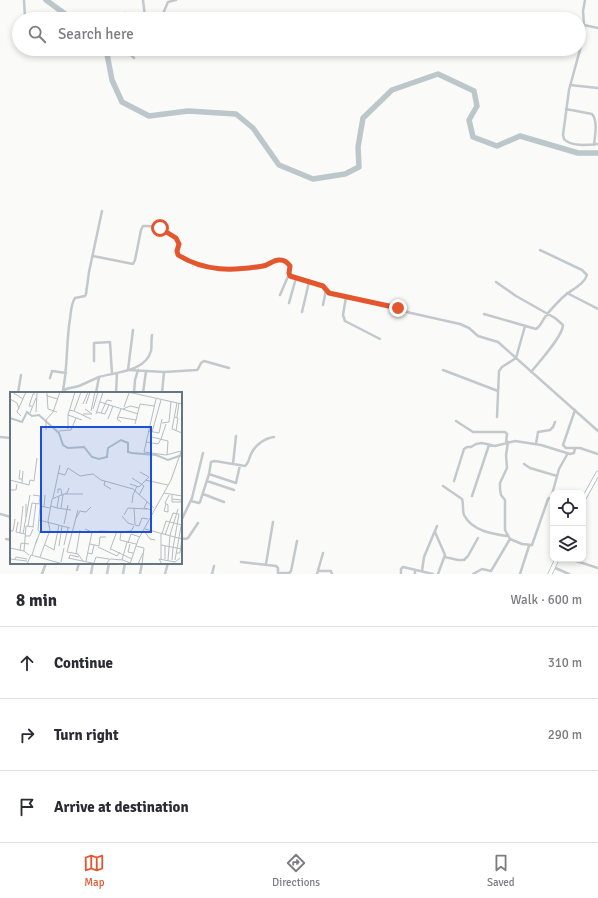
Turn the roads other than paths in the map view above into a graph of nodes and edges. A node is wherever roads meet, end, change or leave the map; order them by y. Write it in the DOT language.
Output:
graph roads {
  1 [pos="24,0"];
  2 [pos="143,0"];
  3 [pos="176,0"];
  4 [pos="584,0"];
  5 [pos="25,12"];
  6 [pos="144,12"];
  7 [pos="164,12"];
  8 [pos="583,12"];
  9 [pos="586,25"];
  10 [pos="598,28"];
  11 [pos="578,56"];
  12 [pos="570,85"];
  13 [pos="598,88"];
  14 [pos="566,109"];
  15 [pos="594,144"];
  16 [pos="598,144"];
  17 [pos="102,212"];
  18 [pos="540,250"];
  19 [pos="93,256"];
  20 [pos="289,274"];
  21 [pos="296,278"];
  22 [pos="309,282"];
  23 [pos="496,282"];
  24 [pos="326,290"];
  25 [pos="567,293"];
  26 [pos="280,295"];
  27 [pos="346,297"];
  28 [pos="289,303"];
  29 [pos="323,305"];
  30 [pos="598,309"];
  31 [pos="302,312"];
  32 [pos="484,314"];
  33 [pos="548,314"];
  34 [pos="525,326"];
  35 [pos="132,330"];
  36 [pos="152,335"];
  37 [pos="380,339"];
  38 [pos="516,358"];
  39 [pos="94,361"];
  40 [pos="229,368"];
  41 [pos="128,370"];
  42 [pos="138,370"];
  43 [pos="443,370"];
  44 [pos="146,371"];
  45 [pos="164,372"];
  46 [pos="531,372"];
  47 [pos="66,373"];
  48 [pos="117,373"];
  49 [pos="112,374"];
  50 [pos="21,375"];
  51 [pos="99,377"];
  52 [pos="50,378"];
  53 [pos="63,390"];
  54 [pos="18,392"];
  55 [pos="96,392"];
  56 [pos="116,392"];
  57 [pos="134,392"];
  58 [pos="144,392"];
  59 [pos="162,392"];
  60 [pos="498,392"];
  61 [pos="574,409"];
  62 [pos="497,417"];
  63 [pos="456,421"];
  64 [pos="555,422"];
  65 [pos="598,431"];
  66 [pos="236,436"];
  67 [pos="0,437"];
  68 [pos="274,437"];
  69 [pos="10,438"];
  70 [pos="507,443"];
  71 [pos="536,444"];
  72 [pos="489,445"];
  73 [pos="575,448"];
  74 [pos="203,453"];
  75 [pos="568,453"];
  76 [pos="598,454"];
  77 [pos="234,464"];
  78 [pos="524,464"];
  79 [pos="240,465"];
  80 [pos="598,473"];
  81 [pos="209,474"];
  82 [pos="557,476"];
  83 [pos="207,481"];
  84 [pos="454,481"];
  85 [pos="443,486"];
  86 [pos="234,490"];
  87 [pos="554,490"];
  88 [pos="203,494"];
  89 [pos="586,495"];
  90 [pos="472,496"];
  91 [pos="550,498"];
  92 [pos="191,501"];
  93 [pos="224,502"];
  94 [pos="0,514"];
  95 [pos="10,517"];
  96 [pos="182,519"];
  97 [pos="273,522"];
  98 [pos="198,523"];
  99 [pos="437,526"];
  100 [pos="435,532"];
  101 [pos="507,536"];
  102 [pos="182,538"];
  103 [pos="478,538"];
  104 [pos="6,539"];
  105 [pos="510,539"];
  106 [pos="10,540"];
  107 [pos="297,541"];
  108 [pos="529,546"];
  109 [pos="323,553"];
  110 [pos="445,557"];
  111 [pos="241,562"];
  112 [pos="556,562"];
  113 [pos="579,562"];
  114 [pos="46,564"];
  115 [pos="79,564"];
  116 [pos="93,564"];
  117 [pos="109,564"];
  118 [pos="125,564"];
  119 [pos="142,564"];
  120 [pos="168,564"];
  121 [pos="266,564"];
  122 [pos="214,566"];
  123 [pos="553,567"];
  124 [pos="598,568"];
  125 [pos="77,570"];
  126 [pos="415,570"];
  127 [pos="422,571"];
  128 [pos="317,572"];
  129 [pos="291,573"];
  130 [pos="42,574"];
  131 [pos="91,574"];
  132 [pos="107,574"];
  133 [pos="122,574"];
  134 [pos="140,574"];
  135 [pos="165,574"];
  136 [pos="212,574"];
  137 [pos="278,574"];
  138 [pos="332,574"];
  139 [pos="401,574"];
  140 [pos="415,574"];
  141 [pos="433,574"];
  142 [pos="438,574"];
  143 [pos="473,574"];
  144 [pos="520,574"];
  145 [pos="550,574"];
  146 [pos="569,574"];
  1 -- 5 [label="street"];
  2 -- 6 [label="street"];
  3 -- 7 [label="street"];
  4 -- 8 [label="street"];
  9 -- 10 [label="street"];
  11 -- 12 [label="street"];
  12 -- 13 [label="street"];
  12 -- 14 [label="street"];
  14 -- 15 [label="street"];
  14 -- 15 [label="street"];
  15 -- 16 [label="street"];
  17 -- 19 [label="street"];
  18 -- 25 [label="street"];
  19 -- 20 [label="street"];
  19 -- 47 [label="street"];
  20 -- 21 [label="street"];
  20 -- 26 [label="street"];
  21 -- 22 [label="street"];
  21 -- 28 [label="street"];
  22 -- 24 [label="street"];
  22 -- 31 [label="street"];
  23 -- 33 [label="street"];
  24 -- 27 [label="street"];
  24 -- 29 [label="street"];
  25 -- 30 [label="street"];
  25 -- 33 [label="street"];
  27 -- 37 [label="street"];
  27 -- 38 [label="street"];
  32 -- 34 [label="street"];
  33 -- 34 [label="street"];
  33 -- 46 [label="street"];
  34 -- 38 [label="street"];
  35 -- 41 [label="street"];
  36 -- 41 [label="street"];
  38 -- 46 [label="street"];
  38 -- 60 [label="street"];
  39 -- 49 [label="street"];
  40 -- 45 [label="street"];
  41 -- 42 [label="street"];
  41 -- 48 [label="street"];
  42 -- 44 [label="street"];
  42 -- 57 [label="street"];
  43 -- 60 [label="street"];
  44 -- 45 [label="street"];
  44 -- 58 [label="street"];
  45 -- 59 [label="street"];
  46 -- 61 [label="street"];
  47 -- 52 [label="street"];
  47 -- 53 [label="street"];
  48 -- 49 [label="street"];
  48 -- 56 [label="street"];
  49 -- 51 [label="street"];
  50 -- 54 [label="street"];
  51 -- 53 [label="street"];
  51 -- 55 [label="street"];
  60 -- 62 [label="street"];
  61 -- 65 [label="street"];
  61 -- 73 [label="street"];
  63 -- 70 [label="street"];
  64 -- 71 [label="street"];
  66 -- 77 [label="street"];
  67 -- 69 [label="street"];
  68 -- 79 [label="street"];
  70 -- 71 [label="street"];
  70 -- 72 [label="street"];
  70 -- 101 [label="street"];
  71 -- 75 [label="street"];
  72 -- 84 [label="street"];
  72 -- 90 [label="street"];
  73 -- 75 [label="street"];
  73 -- 76 [label="street"];
  74 -- 92 [label="street"];
  75 -- 82 [label="street"];
  77 -- 79 [label="street"];
  77 -- 81 [label="street"];
  78 -- 82 [label="street"];
  79 -- 81 [label="street"];
  80 -- 89 [label="main road"];
  81 -- 83 [label="street"];
  82 -- 87 [label="street"];
  83 -- 86 [label="street"];
  83 -- 88 [label="street"];
  85 -- 101 [label="street"];
  88 -- 92 [label="street"];
  88 -- 93 [label="street"];
  91 -- 108 [label="street"];
  92 -- 96 [label="street"];
  94 -- 95 [label="street"];
  97 -- 121 [label="street"];
  98 -- 102 [label="street"];
  99 -- 100 [label="street"];
  100 -- 110 [label="street"];
  100 -- 127 [label="street"];
  101 -- 105 [label="street"];
  103 -- 110 [label="street"];
  104 -- 106 [label="street"];
  105 -- 108 [label="street"];
  105 -- 143 [label="street"];
  107 -- 129 [label="street"];
  108 -- 144 [label="street"];
  109 -- 128 [label="street"];
  110 -- 142 [label="street"];
  111 -- 121 [label="street"];
  112 -- 123 [label="main road"];
  113 -- 124 [label="street"];
  114 -- 130 [label="street"];
  115 -- 125 [label="street"];
  116 -- 131 [label="street"];
  117 -- 132 [label="street"];
  118 -- 133 [label="street"];
  119 -- 134 [label="street"];
  120 -- 135 [label="street"];
  121 -- 137 [label="street"];
  122 -- 136 [label="street"];
  123 -- 145 [label="main road"];
  123 -- 146 [label="street"];
  126 -- 127 [label="street"];
  126 -- 139 [label="street"];
  126 -- 140 [label="street"];
  127 -- 141 [label="street"];
  128 -- 138 [label="street"];
  129 -- 137 [label="street"];
}
